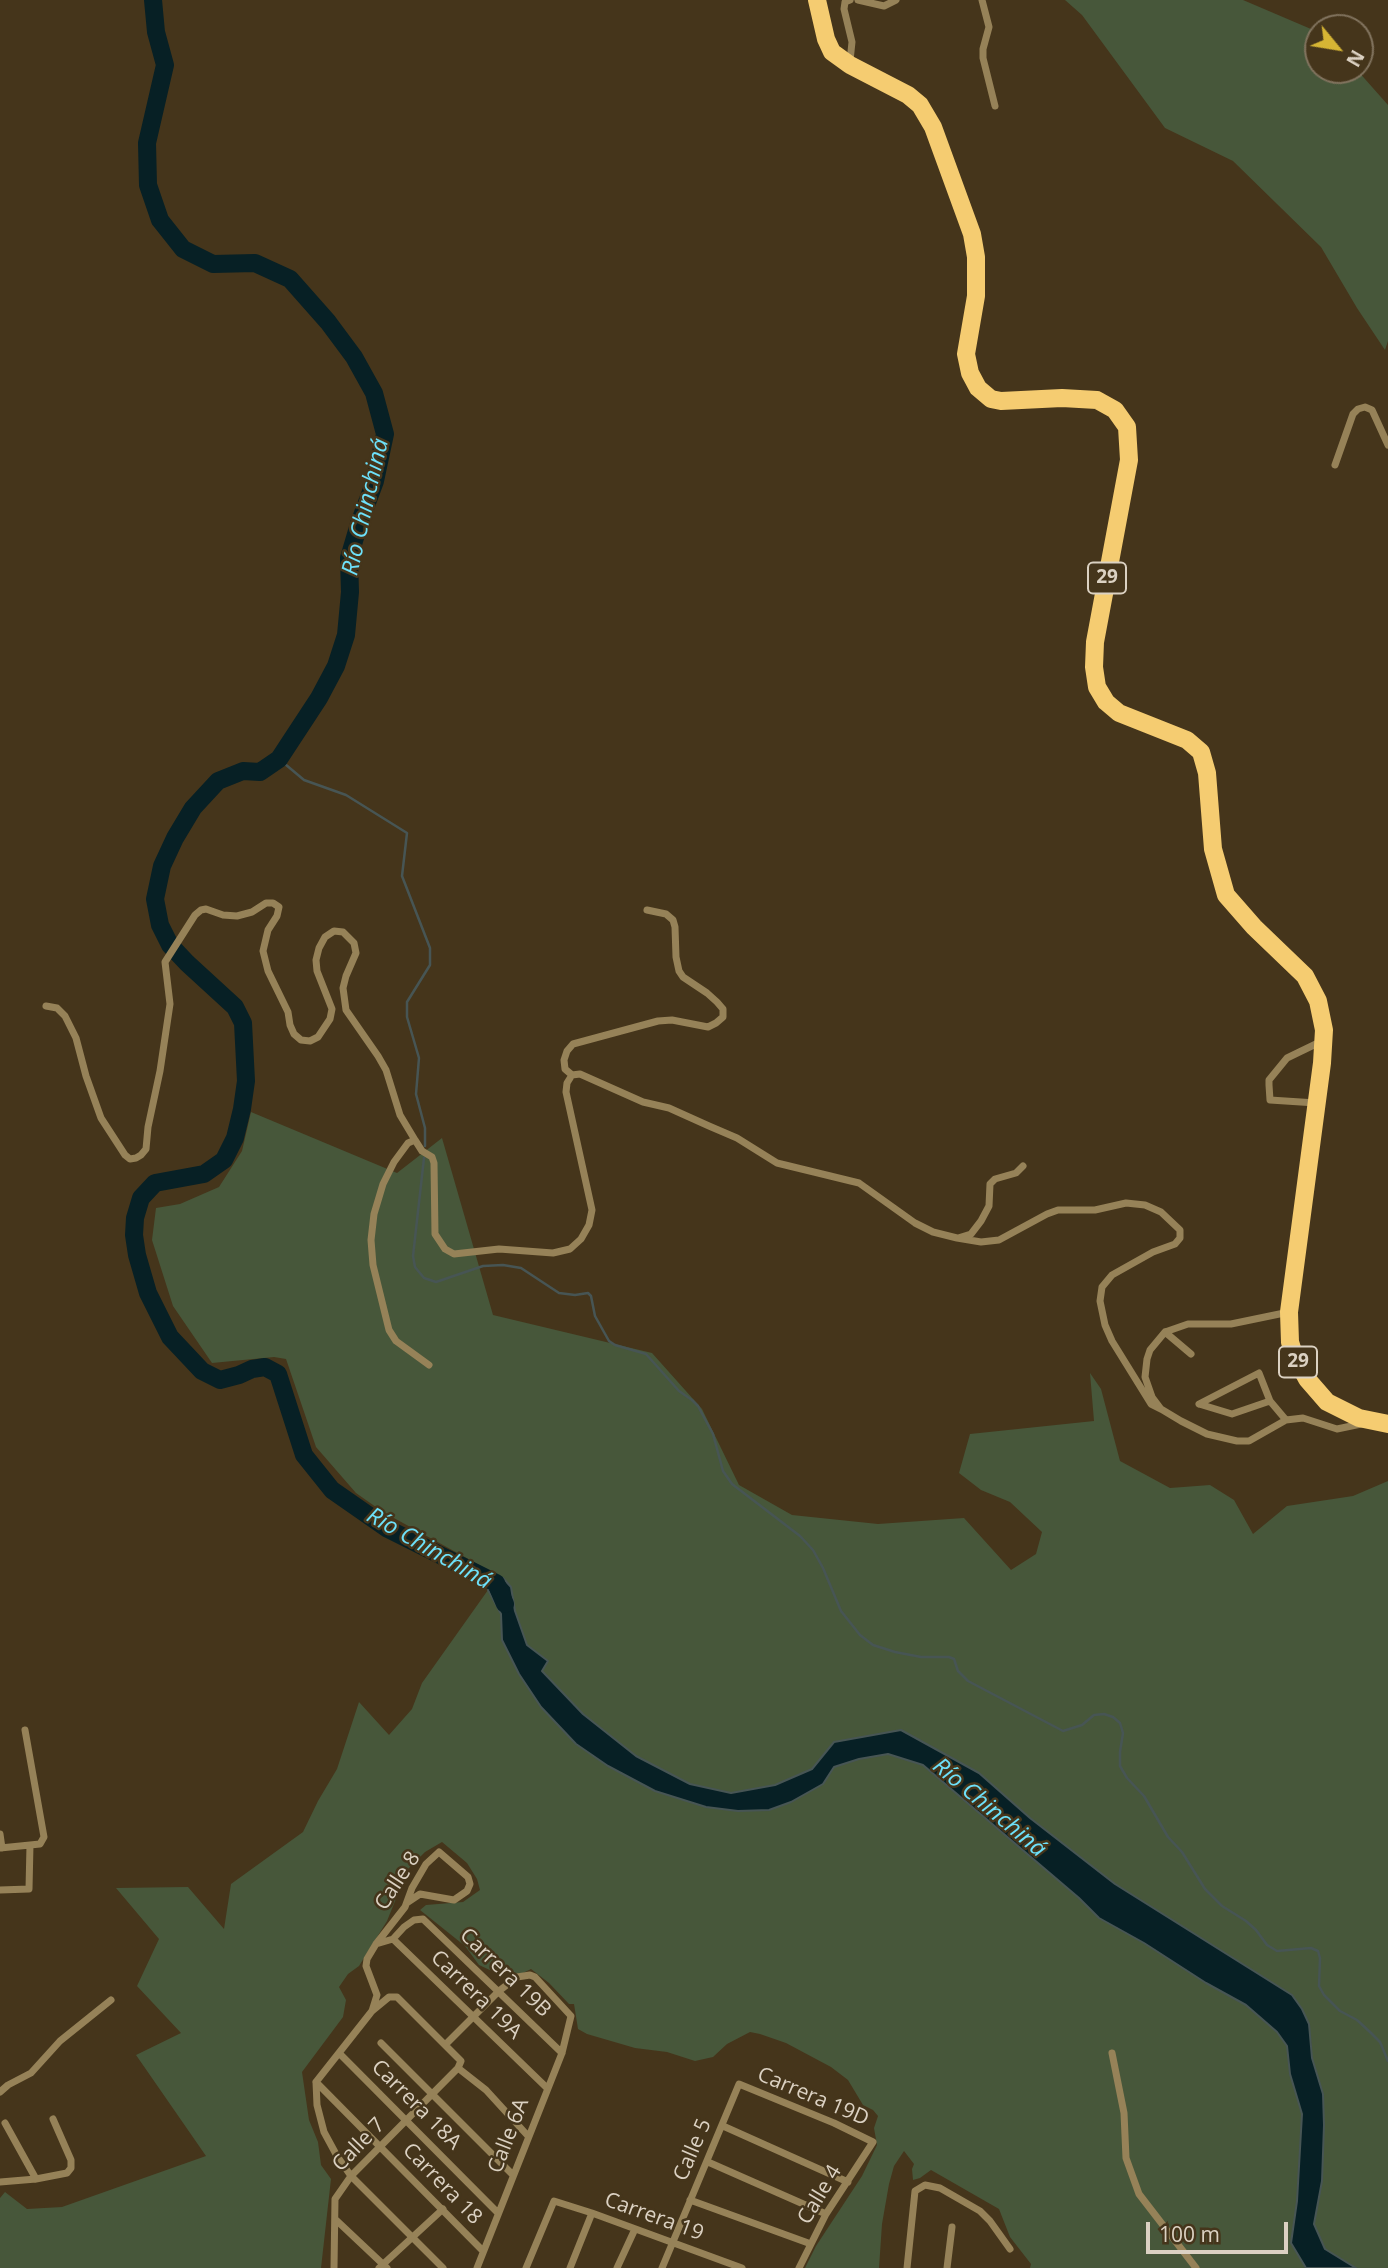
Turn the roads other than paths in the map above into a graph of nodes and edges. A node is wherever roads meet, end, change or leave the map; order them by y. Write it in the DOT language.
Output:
graph roads {
  1 [pos="817,0"];
  2 [pos="850,0"];
  3 [pos="858,0"];
  4 [pos="895,0"];
  5 [pos="982,0"];
  6 [pos="850,65"];
  7 [pos="995,106"];
  8 [pos="1388,445"];
  9 [pos="1335,465"];
  10 [pos="647,910"];
  11 [pos="46,1006"];
  12 [pos="1324,1040"];
  13 [pos="572,1075"];
  14 [pos="1317,1103"];
  15 [pos="415,1140"];
  16 [pos="1023,1166"];
  17 [pos="957,1238"];
  18 [pos="1289,1312"];
  19 [pos="1165,1332"];
  20 [pos="1191,1354"];
  21 [pos="429,1365"];
  22 [pos="1270,1401"];
  23 [pos="1161,1409"];
  24 [pos="1286,1420"];
  25 [pos="1380,1423"];
  26 [pos="25,1730"];
  27 [pos="0,1834"];
  28 [pos="30,1845"];
  29 [pos="1,1848"];
  30 [pos="0,1890"];
  31 [pos="408,1902"];
  32 [pos="393,1938"];
  33 [pos="376,1944"];
  34 [pos="499,1991"];
  35 [pos="111,2000"];
  36 [pos="372,2011"];
  37 [pos="473,2017"];
  38 [pos="381,2043"];
  39 [pos="445,2045"];
  40 [pos="339,2053"];
  41 [pos="562,2053"];
  42 [pos="1112,2053"];
  43 [pos="458,2068"];
  44 [pos="316,2082"];
  45 [pos="739,2084"];
  46 [pos="547,2088"];
  47 [pos="0,2092"];
  48 [pos="433,2094"];
  49 [pos="53,2119"];
  50 [pos="407,2120"];
  51 [pos="5,2123"];
  52 [pos="723,2126"];
  53 [pos="528,2136"];
  54 [pos="873,2142"];
  55 [pos="381,2146"];
  56 [pos="708,2162"];
  57 [pos="513,2175"];
  58 [pos="351,2176"];
  59 [pos="36,2179"];
  60 [pos="0,2182"];
  61 [pos="848,2182"];
  62 [pos="690,2200"];
  63 [pos="443,2209"];
  64 [pos="498,2213"];
  65 [pos="592,2213"];
  66 [pos="827,2214"];
  67 [pos="335,2219"];
  68 [pos="952,2227"];
  69 [pos="635,2229"];
  70 [pos="414,2237"];
  71 [pos="672,2243"];
  72 [pos="811,2244"];
  73 [pos="1010,2249"];
  74 [pos="483,2251"];
  75 [pos="336,2267"];
  76 [pos="383,2267"];
  77 [pos="443,2268"];
  78 [pos="477,2268"];
  79 [pos="526,2268"];
  80 [pos="570,2268"];
  81 [pos="617,2268"];
  82 [pos="662,2268"];
  83 [pos="742,2268"];
  84 [pos="799,2268"];
  85 [pos="907,2268"];
  86 [pos="947,2268"];
  87 [pos="1196,2268"];
  1 -- 6 [label="main road, 29"];
  2 -- 6 [label="street"];
  3 -- 4 [label="street"];
  5 -- 7 [label="street"];
  6 -- 12 [label="main road, 29"];
  8 -- 9 [label="street"];
  10 -- 13 [label="street"];
  11 -- 15 [label="street"];
  12 -- 14 [label="main road, 29"];
  12 -- 14 [label="street"];
  13 -- 15 [label="street"];
  13 -- 17 [label="street"];
  14 -- 18 [label="main road, 29"];
  15 -- 21 [label="street"];
  16 -- 17 [label="street"];
  17 -- 23 [label="street"];
  18 -- 19 [label="street"];
  18 -- 25 [label="main road, 29"];
  19 -- 20 [label="street"];
  19 -- 23 [label="street"];
  22 -- 22 [label="street"];
  22 -- 24 [label="street"];
  23 -- 24 [label="street"];
  24 -- 25 [label="street"];
  26 -- 28 [label="street"];
  27 -- 29 [label="street"];
  28 -- 29 [label="street"];
  28 -- 30 [label="street"];
  31 -- 31 [label="street, Calle 8"];
  31 -- 33 [label="street, Calle 8"];
  32 -- 33 [label="street"];
  32 -- 34 [label="street, Carrera 19B"];
  32 -- 37 [label="street, Carrera 19A"];
  33 -- 36 [label="street, Calle 8"];
  34 -- 37 [label="street"];
  34 -- 41 [label="street, Carrera 19B"];
  34 -- 41 [label="street, Calle 6A"];
  35 -- 47 [label="street"];
  36 -- 39 [label="street"];
  36 -- 40 [label="street"];
  37 -- 39 [label="street"];
  37 -- 46 [label="street, Carrera 19A"];
  38 -- 48 [label="street"];
  39 -- 43 [label="street"];
  40 -- 44 [label="street"];
  40 -- 50 [label="street, Carrera 18A"];
  41 -- 46 [label="street, Calle 6A"];
  42 -- 87 [label="street"];
  43 -- 48 [label="street, Calle 7"];
  43 -- 53 [label="street"];
  44 -- 55 [label="street, Carrera 18"];
  44 -- 58 [label="street"];
  45 -- 52 [label="street, Calle 5"];
  45 -- 54 [label="street, Carrera 19D"];
  46 -- 53 [label="street, Calle 6A"];
  48 -- 50 [label="street, Calle 7"];
  48 -- 57 [label="street"];
  49 -- 59 [label="street"];
  50 -- 55 [label="street, Calle 7"];
  50 -- 64 [label="street, Carrera 18A"];
  51 -- 59 [label="street"];
  52 -- 56 [label="street, Calle 5"];
  52 -- 61 [label="street"];
  53 -- 57 [label="street, Calle 6A"];
  54 -- 61 [label="street, Calle 4"];
  55 -- 58 [label="street, Calle 7"];
  55 -- 63 [label="street, Carrera 18"];
  56 -- 62 [label="street, Calle 5"];
  56 -- 66 [label="street"];
  57 -- 64 [label="street, Calle 6A"];
  58 -- 67 [label="street, Calle 7"];
  58 -- 70 [label="street"];
  59 -- 60 [label="street"];
  61 -- 66 [label="street, Calle 4"];
  62 -- 71 [label="street, Calle 5"];
  62 -- 72 [label="street"];
  63 -- 70 [label="street"];
  63 -- 74 [label="street, Carrera 18"];
  64 -- 74 [label="street, Calle 6A"];
  65 -- 69 [label="street, Carrera 19"];
  65 -- 79 [label="street, Carrera 19"];
  65 -- 80 [label="street"];
  66 -- 72 [label="street, Calle 4"];
  67 -- 75 [label="street, Calle 7"];
  67 -- 76 [label="street"];
  68 -- 86 [label="street"];
  69 -- 71 [label="street, Carrera 19"];
  69 -- 81 [label="street"];
  70 -- 76 [label="street"];
  70 -- 77 [label="street"];
  71 -- 82 [label="street, Calle 5"];
  71 -- 83 [label="street, Carrera 19"];
  72 -- 84 [label="street, Calle 4"];
  73 -- 85 [label="street"];
  74 -- 78 [label="street, Calle 6A"];
}
